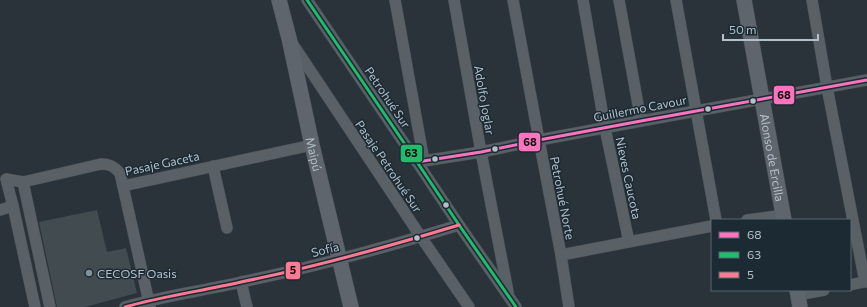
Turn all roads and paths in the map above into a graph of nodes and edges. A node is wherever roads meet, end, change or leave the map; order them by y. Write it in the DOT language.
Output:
graph roads {
  1 [pos="279,0"];
  2 [pos="306,0"];
  3 [pos="395,0"];
  4 [pos="454,0"];
  5 [pos="513,0"];
  6 [pos="583,0"];
  7 [pos="619,0"];
  8 [pos="676,0"];
  9 [pos="744,0"];
  10 [pos="812,0"];
  11 [pos="289,38"];
  12 [pos="867,80"];
  13 [pos="827,87"];
  14 [pos="762,99"];
  15 [pos="696,111"];
  16 [pos="641,120"];
  17 [pos="605,128"];
  18 [pos="539,140"];
  19 [pos="312,145"];
  20 [pos="481,152"];
  21 [pos="421,162"];
  22 [pos="213,166"];
  23 [pos="22,182"];
  24 [pos="123,186"];
  25 [pos="13,206"];
  26 [pos="0,210"];
  27 [pos="784,217"];
  28 [pos="716,219"];
  29 [pos="759,219"];
  30 [pos="459,225"];
  31 [pos="711,226"];
  32 [pos="227,228"];
  33 [pos="421,236"];
  34 [pos="628,242"];
  35 [pos="561,255"];
  36 [pos="339,259"];
  37 [pos="866,281"];
  38 [pos="241,282"];
  39 [pos="851,285"];
  40 [pos="820,291"];
  41 [pos="798,297"];
  42 [pos="513,302"];
  43 [pos="149,304"];
  44 [pos="35,307"];
  45 [pos="50,307"];
  46 [pos="125,307"];
  47 [pos="247,307"];
  48 [pos="351,307"];
  49 [pos="469,307"];
  50 [pos="569,307"];
  1 -- 11 [label="street, Maipú"];
  2 -- 21 [label="street, Petrohué Sur"];
  3 -- 21 [label="street"];
  4 -- 20 [label="street, Adolfo Joglar"];
  5 -- 18 [label="street, Petrohué Norte"];
  6 -- 17 [label="street, Nieves Caucota"];
  7 -- 16 [label="street"];
  8 -- 15 [label="street"];
  9 -- 14 [label="street, Alonso de Ercilla"];
  10 -- 13 [label="street"];
  11 -- 19 [label="street, Maipú"];
  11 -- 33 [label="street, Pasaje Petrohué Sur"];
  12 -- 13 [label="street, Guillermo Cavour"];
  13 -- 14 [label="street, Guillermo Cavour"];
  13 -- 37 [label="street"];
  14 -- 15 [label="street, Guillermo Cavour"];
  14 -- 27 [label="street, Alonso de Ercilla"];
  15 -- 16 [label="street, Guillermo Cavour"];
  15 -- 28 [label="street"];
  16 -- 17 [label="street, Guillermo Cavour"];
  17 -- 18 [label="street, Guillermo Cavour"];
  17 -- 34 [label="street, Nieves Caucota"];
  18 -- 20 [label="street, Guillermo Cavour"];
  18 -- 35 [label="street, Petrohué Norte"];
  19 -- 22 [label="street, Pasaje Gaceta"];
  19 -- 36 [label="street, Maipú"];
  20 -- 21 [label="street, Guillermo Cavour"];
  20 -- 42 [label="street, Adolfo Joglar"];
  21 -- 30 [label="street, Petrohué Sur"];
  22 -- 24 [label="street, Pasaje Gaceta"];
  22 -- 32 [label="street"];
  23 -- 24 [label="street, Pasaje Gaceta"];
  23 -- 25 [label="street, Pasaje Gaceta"];
  23 -- 45 [label="street"];
  24 -- 43 [label="street"];
  25 -- 26 [label="street"];
  25 -- 44 [label="street"];
  27 -- 29 [label="street"];
  30 -- 33 [label="street, Sofía"];
  30 -- 42 [label="street, Petrohué Sur"];
  31 -- 34 [label="street"];
  33 -- 36 [label="street, Sofía"];
  33 -- 49 [label="street, Pasaje Petrohué Sur"];
  34 -- 35 [label="street"];
  35 -- 50 [label="street, Petrohué Norte"];
  36 -- 38 [label="street, Sofía"];
  36 -- 48 [label="street, Maipú"];
  37 -- 39 [label="street"];
  38 -- 43 [label="street, Sofía"];
  38 -- 47 [label="street"];
  40 -- 41 [label="street"];
  43 -- 46 [label="street, Sofía"];
}
